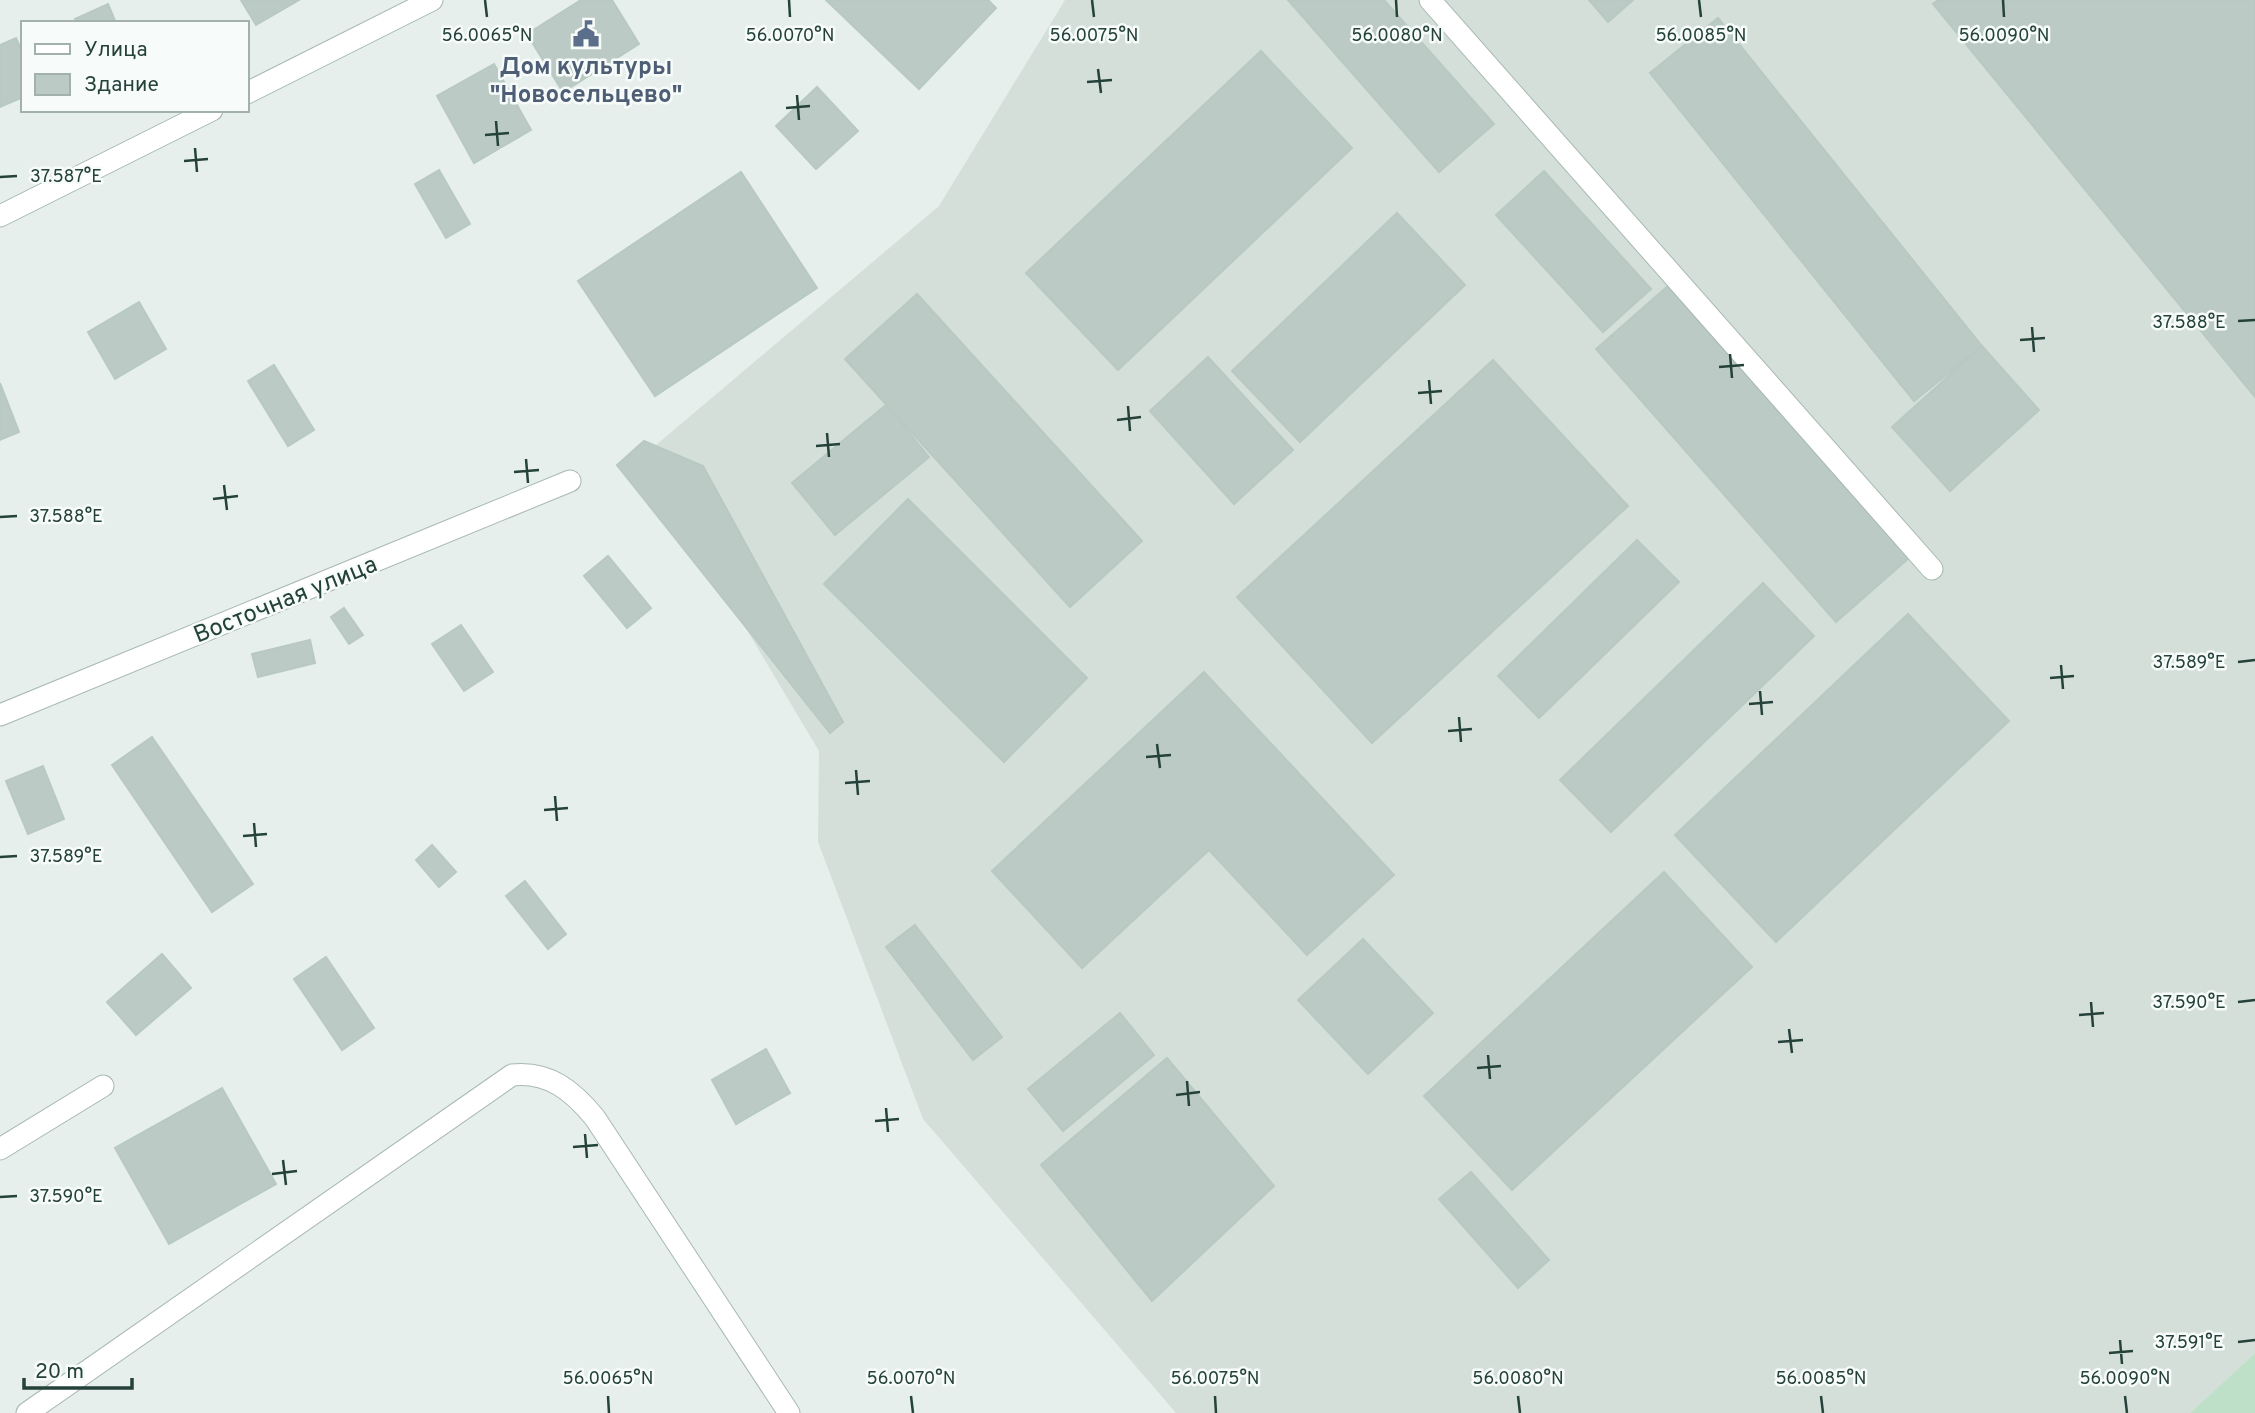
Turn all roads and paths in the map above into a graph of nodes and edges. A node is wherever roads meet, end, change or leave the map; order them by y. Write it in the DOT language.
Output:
graph roads {
  1 [pos="432,0"];
  2 [pos="1430,0"];
  3 [pos="248,92"];
  4 [pos="208,112"];
  5 [pos="0,216"];
  6 [pos="570,481"];
  7 [pos="1932,569"];
  8 [pos="0,715"];
  9 [pos="103,1086"];
  10 [pos="0,1149"];
  11 [pos="27,1413"];
  12 [pos="789,1413"];
  1 -- 3 [label="street"];
  2 -- 7 [label="street"];
  4 -- 5 [label="street"];
  6 -- 8 [label="street, Восточная улица"];
  9 -- 10 [label="street"];
  11 -- 12 [label="street"];
}
